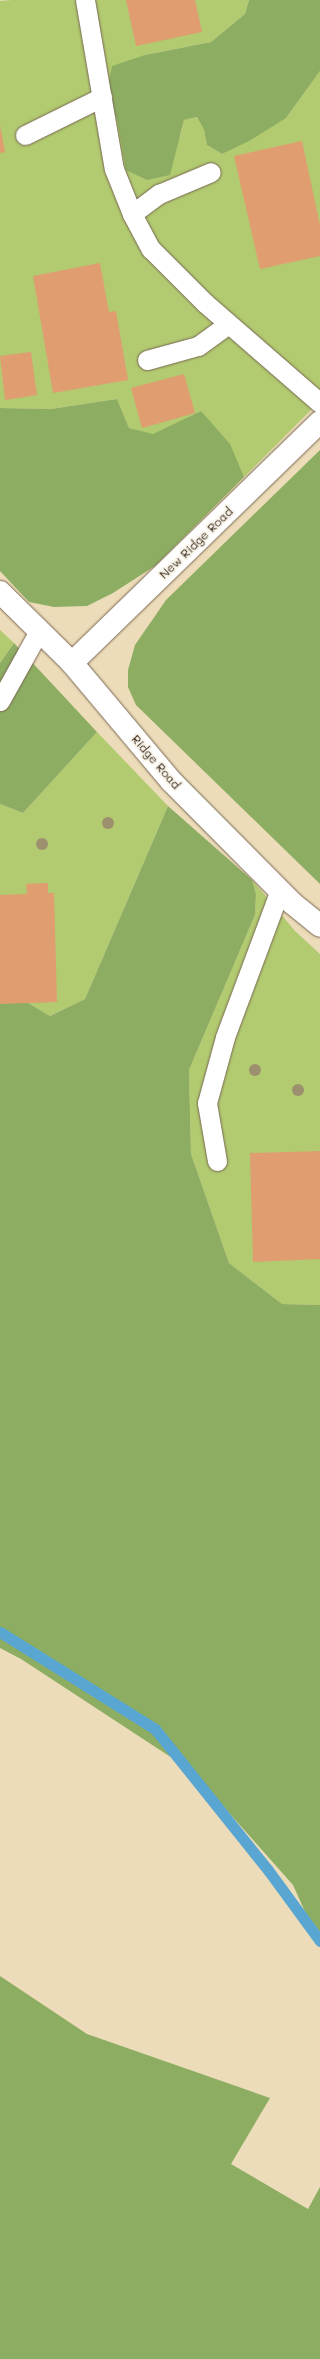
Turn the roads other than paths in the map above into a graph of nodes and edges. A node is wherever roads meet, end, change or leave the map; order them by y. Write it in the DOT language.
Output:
graph roads {
  1 [pos="85,0"];
  2 [pos="102,97"];
  3 [pos="24,135"];
  4 [pos="211,172"];
  5 [pos="132,214"];
  6 [pos="228,324"];
  7 [pos="147,360"];
  8 [pos="320,403"];
  9 [pos="320,422"];
  10 [pos="0,592"];
  11 [pos="39,631"];
  12 [pos="72,663"];
  13 [pos="0,701"];
  14 [pos="280,890"];
  15 [pos="320,926"];
  16 [pos="217,1160"];
  1 -- 2 [label="lane"];
  2 -- 3 [label="lane"];
  2 -- 5 [label="lane"];
  4 -- 5 [label="lane"];
  5 -- 6 [label="lane"];
  6 -- 7 [label="lane"];
  6 -- 8 [label="lane"];
  9 -- 12 [label="street, New Ridge Road"];
  10 -- 11 [label="street, Ridge Road"];
  11 -- 12 [label="street, Ridge Road"];
  11 -- 13 [label="lane"];
  12 -- 14 [label="street, Ridge Road"];
  14 -- 15 [label="street, Ridge Road"];
  14 -- 16 [label="lane"];
}
